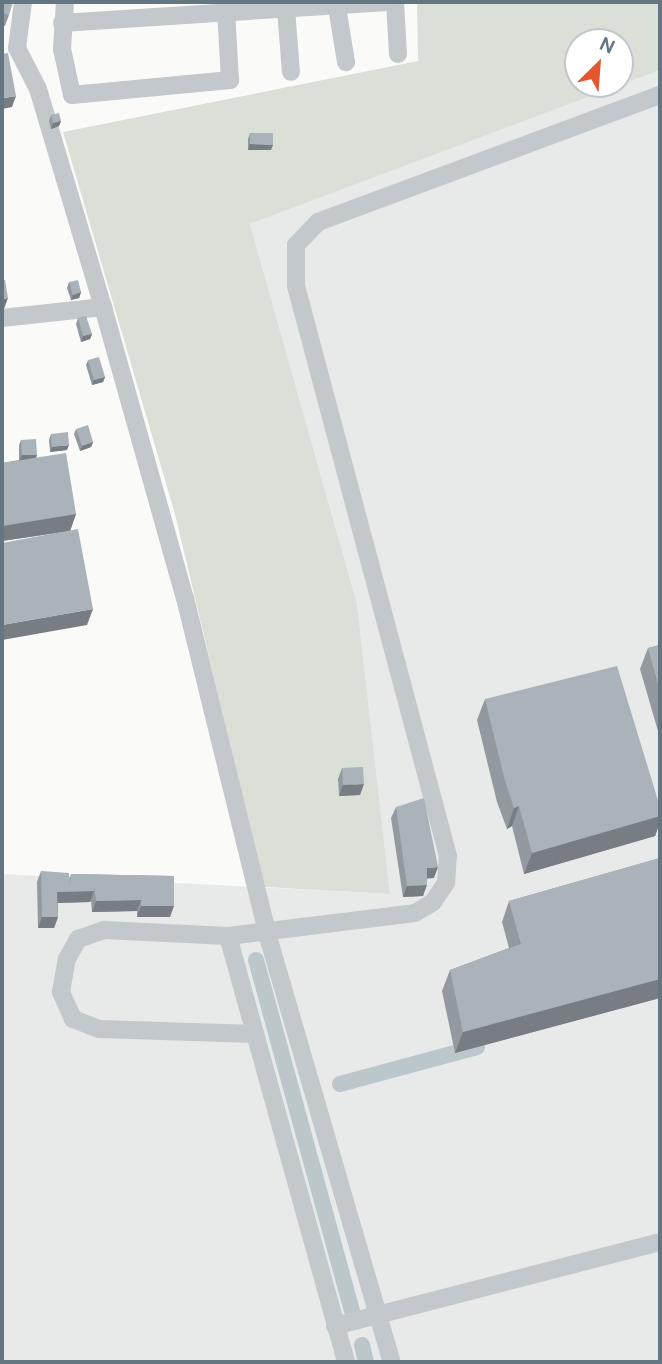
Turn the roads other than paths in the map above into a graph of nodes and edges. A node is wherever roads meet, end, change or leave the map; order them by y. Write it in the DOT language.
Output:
graph roads {
  1 [pos="23,2"];
  2 [pos="65,2"];
  3 [pos="384,2"];
  4 [pos="395,2"];
  5 [pos="337,6"];
  6 [pos="158,9"];
  7 [pos="286,9"];
  8 [pos="226,11"];
  9 [pos="62,23"];
  10 [pos="398,54"];
  11 [pos="346,62"];
  12 [pos="291,72"];
  13 [pos="660,94"];
  14 [pos="103,307"];
  15 [pos="2,318"];
  16 [pos="267,933"];
  17 [pos="228,936"];
  18 [pos="255,1034"];
  19 [pos="660,1242"];
  20 [pos="381,1314"];
  21 [pos="335,1326"];
  22 [pos="346,1362"];
  23 [pos="392,1362"];
  1 -- 14 [label="street"];
  2 -- 9 [label="street"];
  3 -- 5 [label="street"];
  4 -- 10 [label="street"];
  5 -- 7 [label="street"];
  5 -- 11 [label="street"];
  6 -- 8 [label="street"];
  6 -- 9 [label="street"];
  7 -- 8 [label="street"];
  7 -- 12 [label="street"];
  8 -- 9 [label="street"];
  13 -- 16 [label="street"];
  14 -- 15 [label="street"];
  14 -- 16 [label="street"];
  16 -- 17 [label="street"];
  16 -- 20 [label="street"];
  17 -- 18 [label="street"];
  17 -- 18 [label="street"];
  18 -- 21 [label="street"];
  19 -- 20 [label="street"];
  20 -- 21 [label="street"];
  20 -- 23 [label="street"];
  21 -- 22 [label="street"];
}
